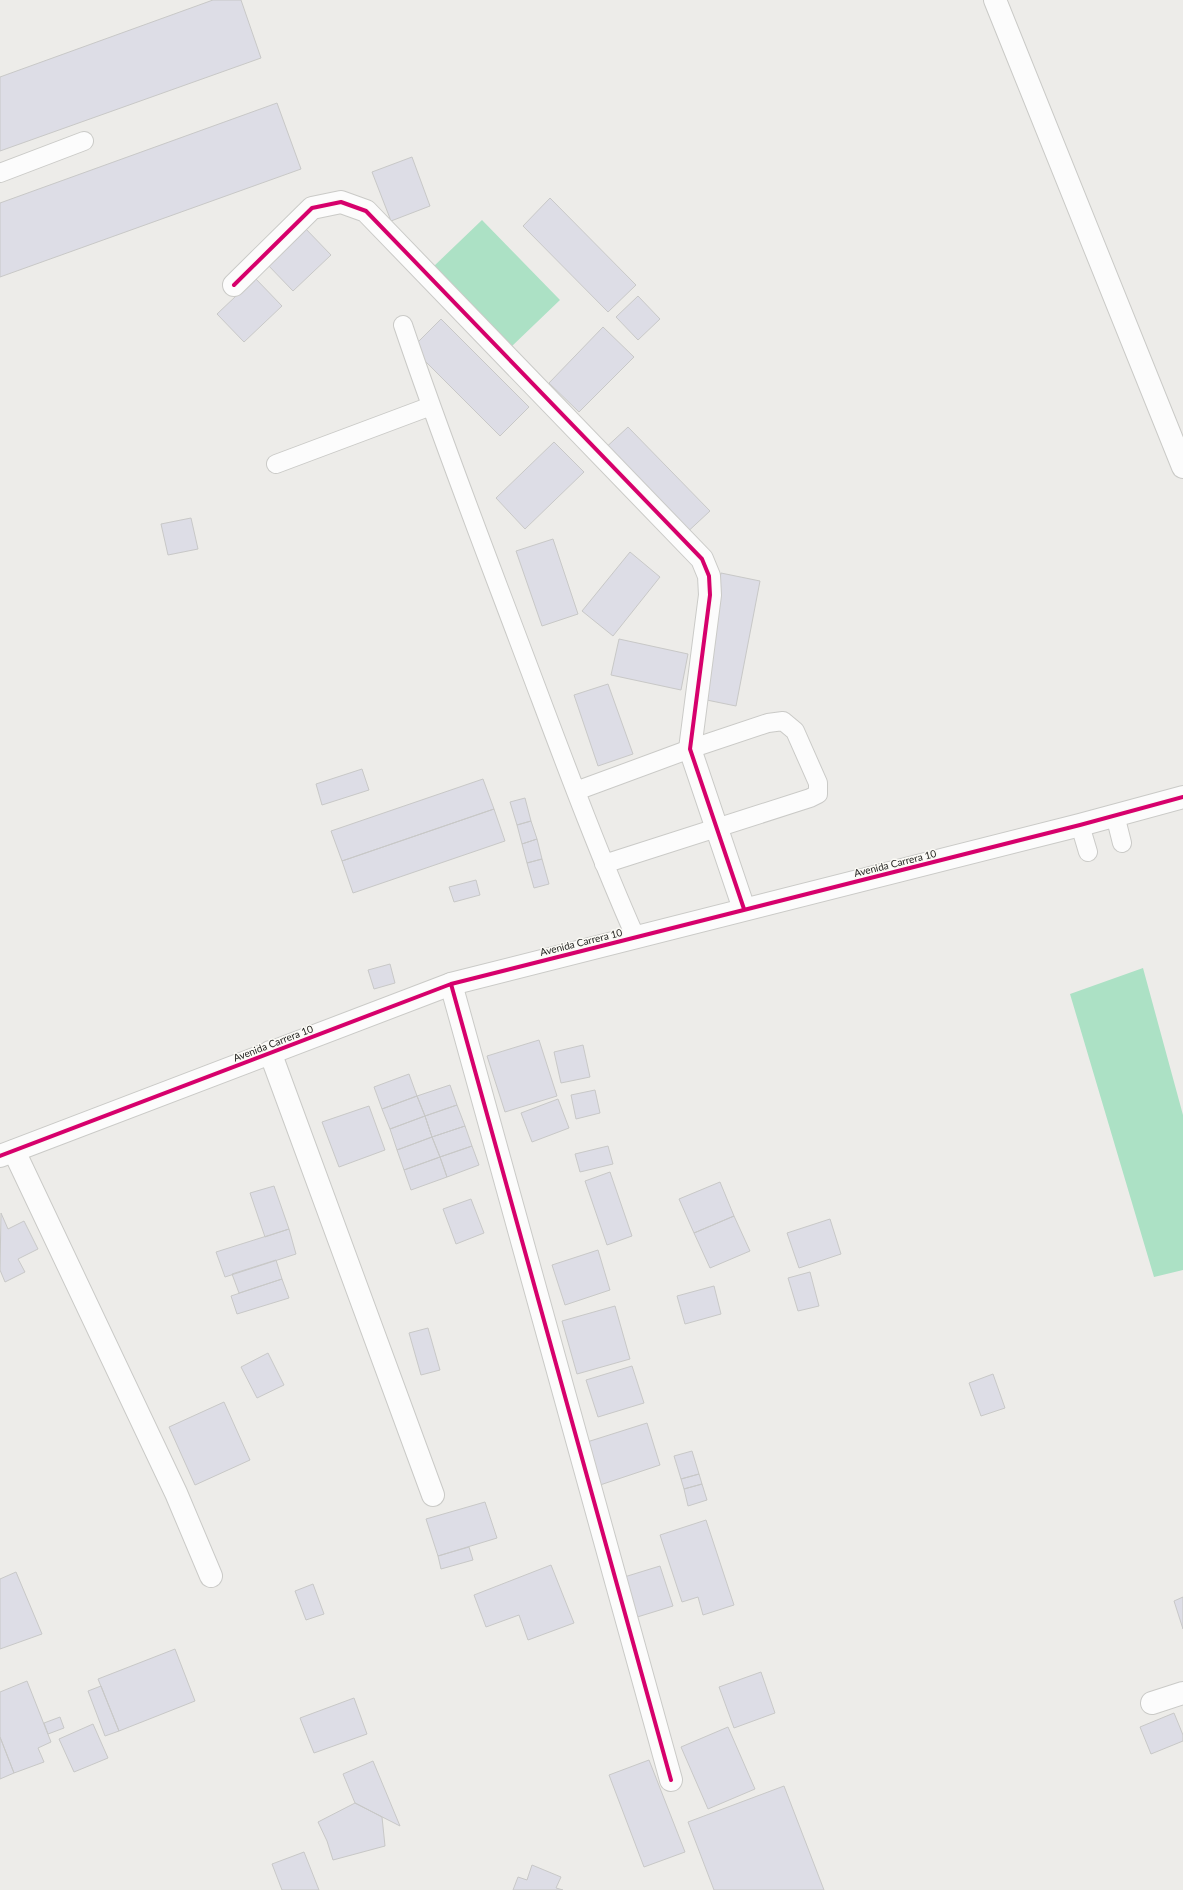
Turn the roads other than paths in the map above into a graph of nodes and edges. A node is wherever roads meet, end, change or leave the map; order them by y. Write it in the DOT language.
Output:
graph roads {
  1 [pos="995,0"];
  2 [pos="84,141"];
  3 [pos="0,173"];
  4 [pos="234,285"];
  5 [pos="403,325"];
  6 [pos="431,406"];
  7 [pos="276,464"];
  8 [pos="1183,467"];
  9 [pos="690,749"];
  10 [pos="576,791"];
  11 [pos="1183,797"];
  12 [pos="1115,815"];
  13 [pos="1080,825"];
  14 [pos="716,828"];
  15 [pos="1122,843"];
  16 [pos="1088,852"];
  17 [pos="604,864"];
  18 [pos="744,909"];
  19 [pos="635,936"];
  20 [pos="451,984"];
  21 [pos="270,1052"];
  22 [pos="7,1154"];
  23 [pos="433,1495"];
  24 [pos="211,1576"];
  25 [pos="1183,1693"];
  26 [pos="1152,1703"];
  27 [pos="671,1780"];
  1 -- 8 [label="street"];
  2 -- 3 [label="lane"];
  4 -- 9 [label="street"];
  5 -- 6 [label="lane"];
  6 -- 7 [label="lane"];
  6 -- 10 [label="lane"];
  9 -- 10 [label="lane"];
  9 -- 14 [label="street"];
  9 -- 14 [label="lane"];
  10 -- 17 [label="lane"];
  11 -- 12 [label="street, Avenida Carrera 10"];
  12 -- 13 [label="street, Avenida Carrera 10"];
  12 -- 15 [label="lane"];
  13 -- 16 [label="lane"];
  13 -- 18 [label="street, Avenida Carrera 10"];
  14 -- 17 [label="lane"];
  14 -- 18 [label="street"];
  17 -- 19 [label="lane"];
  18 -- 19 [label="street, Avenida Carrera 10"];
  19 -- 20 [label="street, Avenida Carrera 10"];
  20 -- 21 [label="street, Avenida Carrera 10"];
  20 -- 27 [label="street"];
  21 -- 22 [label="street, Avenida Carrera 10"];
  21 -- 23 [label="street"];
  22 -- 24 [label="street"];
  25 -- 26 [label="street"];
}
